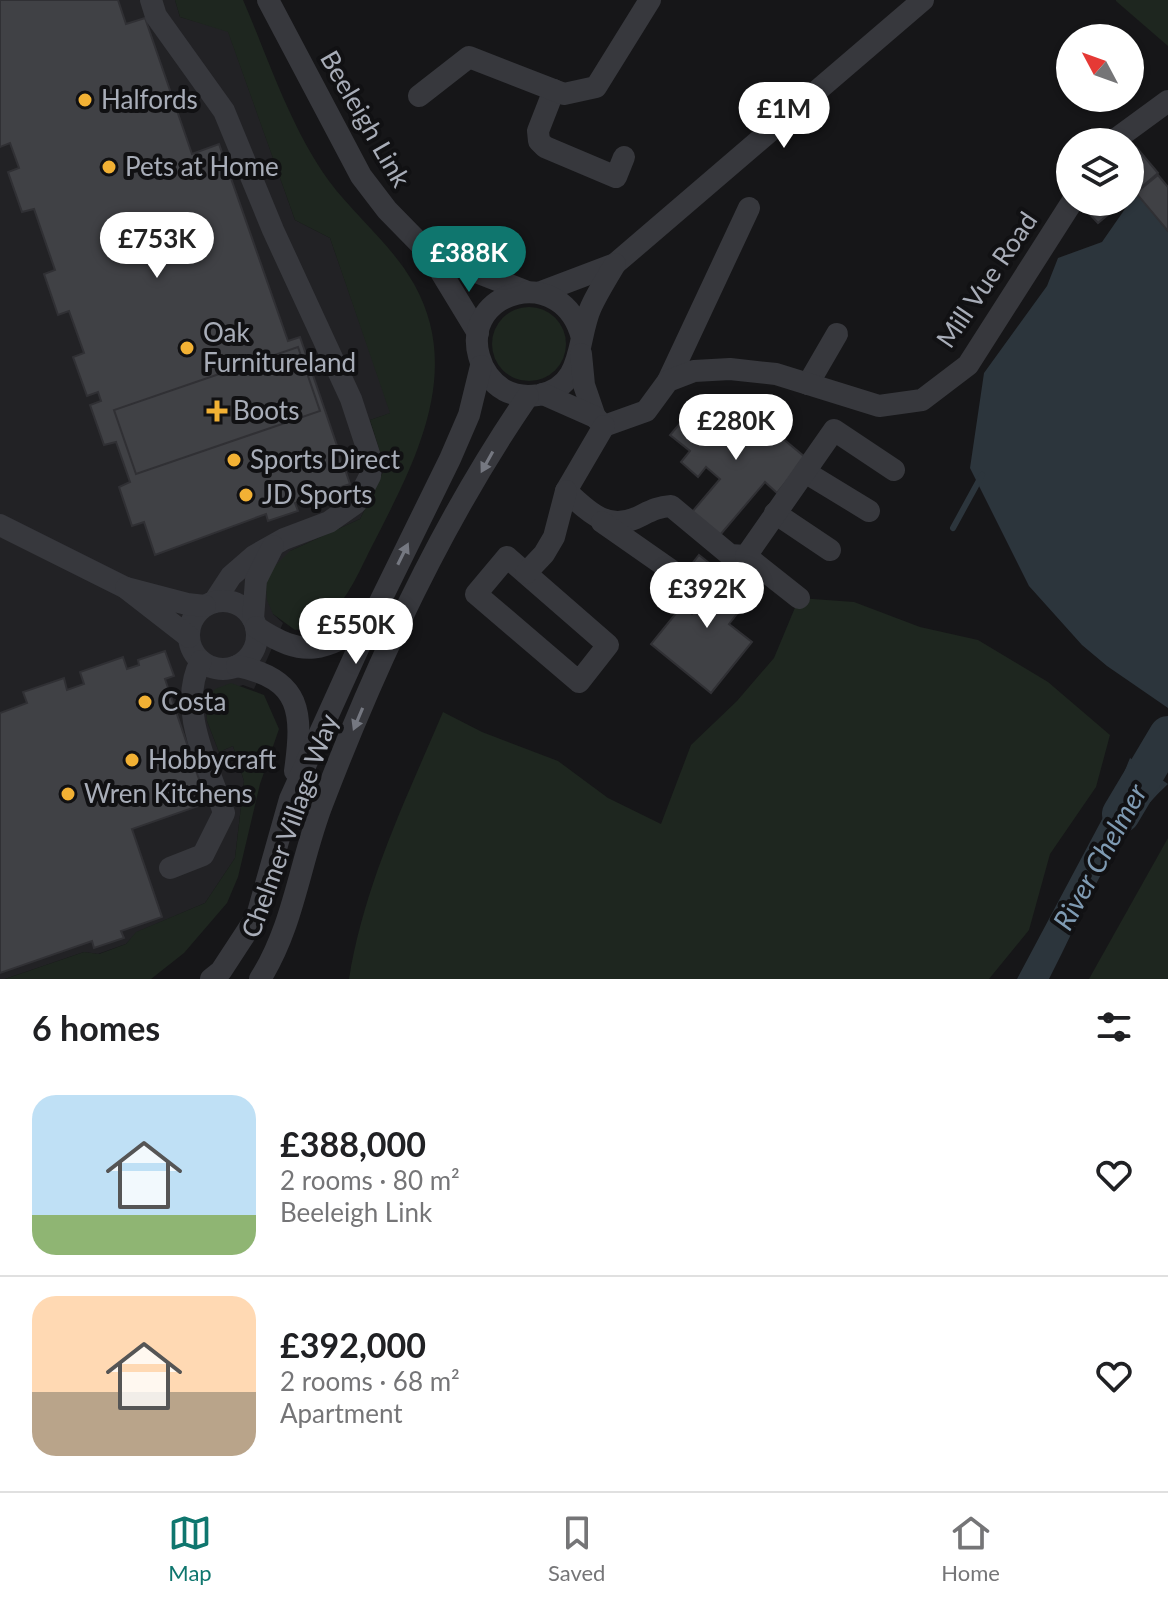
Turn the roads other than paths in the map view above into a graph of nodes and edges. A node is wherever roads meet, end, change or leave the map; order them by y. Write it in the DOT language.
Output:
graph roads {
  1 [pos="151,0"];
  2 [pos="268,0"];
  3 [pos="650,0"];
  4 [pos="923,0"];
  5 [pos="554,90"];
  6 [pos="419,96"];
  7 [pos="1168,101"];
  8 [pos="1131,128"];
  9 [pos="624,157"];
  10 [pos="749,208"];
  11 [pos="1063,216"];
  12 [pos="430,254"];
  13 [pos="615,264"];
  14 [pos="533,292"];
  15 [pos="478,333"];
  16 [pos="837,334"];
  17 [pos="581,346"];
  18 [pos="481,366"];
  19 [pos="668,381"];
  20 [pos="808,384"];
  21 [pos="536,395"];
  22 [pos="600,422"];
  23 [pos="894,470"];
  24 [pos="805,472"];
  25 [pos="566,491"];
  26 [pos="869,511"];
  27 [pos="775,513"];
  28 [pos="601,521"];
  29 [pos="0,525"];
  30 [pos="273,545"];
  31 [pos="830,550"];
  32 [pos="746,556"];
  33 [pos="526,573"];
  34 [pos="685,580"];
  35 [pos="126,588"];
  36 [pos="799,598"];
  37 [pos="210,604"];
  38 [pos="371,620"];
  39 [pos="254,623"];
  40 [pos="189,637"];
  41 [pos="201,661"];
  42 [pos="237,666"];
  43 [pos="290,799"];
  44 [pos="170,868"];
  45 [pos="211,979"];
  46 [pos="260,979"];
  1 -- 30 [label="street"];
  2 -- 12 [label="street, Beeleigh Link"];
  3 -- 5 [label="street"];
  4 -- 13 [label="street, Chelmer Village Way"];
  5 -- 6 [label="street"];
  5 -- 9 [label="street"];
  7 -- 8 [label="street"];
  10 -- 19 [label="street"];
  11 -- 20 [label="street, Mill Vue Road"];
  12 -- 14 [label="street, Beeleigh Link"];
  12 -- 15 [label="street, Beeleigh Link"];
  13 -- 14 [label="street, Chelmer Village Way"];
  13 -- 17 [label="street, Chelmer Village Way"];
  14 -- 15 [label="street, Chelmer Village Way"];
  14 -- 17 [label="street"];
  15 -- 18 [label="street, Chelmer Village Way"];
  16 -- 20 [label="street"];
  17 -- 21 [label="street, Chelmer Village Way"];
  17 -- 22 [label="street"];
  18 -- 21 [label="street"];
  38 -- 18 [label="street, Chelmer Village Way, one-way"];
  19 -- 20 [label="street, Mill Vue Road"];
  19 -- 22 [label="street"];
  21 -- 22 [label="street"];
  21 -- 46 [label="street, Chelmer Village Way, one-way"];
  22 -- 25 [label="street"];
  23 -- 24 [label="street"];
  24 -- 26 [label="street"];
  24 -- 27 [label="street"];
  25 -- 28 [label="street"];
  25 -- 33 [label="street"];
  27 -- 31 [label="street"];
  27 -- 32 [label="street"];
  28 -- 32 [label="street"];
  28 -- 34 [label="street"];
  29 -- 35 [label="street"];
  30 -- 37 [label="street"];
  30 -- 39 [label="street"];
  32 -- 36 [label="street"];
  33 -- 33 [label="street"];
  35 -- 37 [label="street"];
  35 -- 40 [label="street"];
  37 -- 39 [label="street"];
  37 -- 40 [label="street"];
  38 -- 39 [label="street"];
  38 -- 43 [label="street, Chelmer Village Way"];
  39 -- 42 [label="street"];
  40 -- 41 [label="street"];
  41 -- 42 [label="street"];
  41 -- 44 [label="street"];
  42 -- 43 [label="street"];
  43 -- 45 [label="street, Chelmer Village Way"];
}
